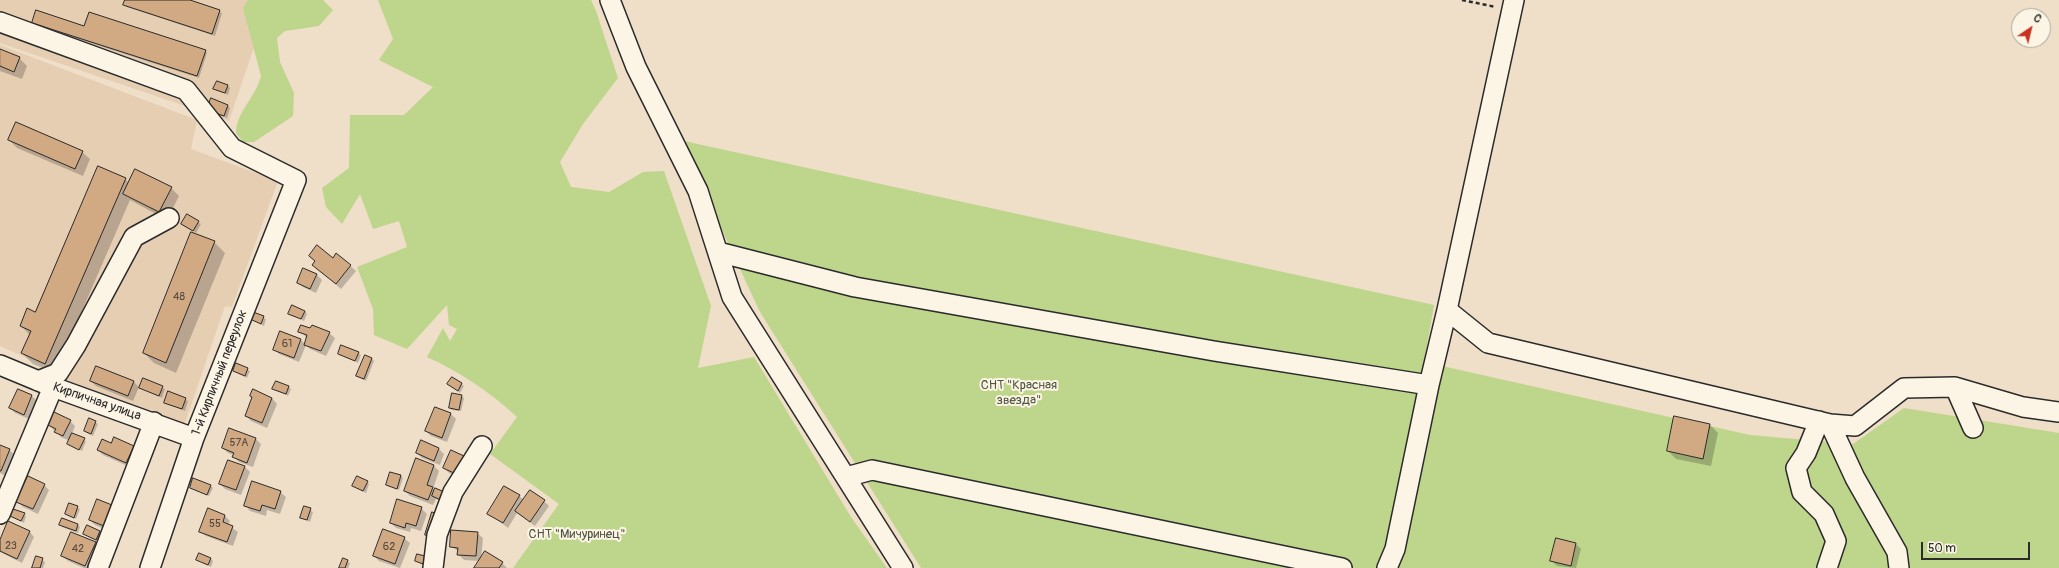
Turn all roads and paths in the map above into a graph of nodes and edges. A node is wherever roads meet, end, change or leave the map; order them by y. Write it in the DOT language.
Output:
graph roads {
  1 [pos="610,0"];
  2 [pos="1462,0"];
  3 [pos="1513,5"];
  4 [pos="0,22"];
  5 [pos="169,218"];
  6 [pos="718,252"];
  7 [pos="1447,310"];
  8 [pos="0,365"];
  9 [pos="46,384"];
  10 [pos="1429,386"];
  11 [pos="1955,387"];
  12 [pos="2059,412"];
  13 [pos="154,422"];
  14 [pos="1825,423"];
  15 [pos="1973,428"];
  16 [pos="194,438"];
  17 [pos="482,446"];
  18 [pos="846,477"];
  19 [pos="0,514"];
  20 [pos="98,568"];
  21 [pos="150,568"];
  22 [pos="433,568"];
  23 [pos="903,568"];
  24 [pos="1342,568"];
  25 [pos="1387,568"];
  26 [pos="1828,568"];
  27 [pos="1899,568"];
  1 -- 6 [label="street"];
  2 -- 3 [label="path"];
  3 -- 7 [label="street"];
  4 -- 16 [label="street, 1-й Кирпичный переулок"];
  5 -- 9 [label="street"];
  6 -- 10 [label="street"];
  6 -- 18 [label="street"];
  7 -- 10 [label="street"];
  7 -- 14 [label="street"];
  8 -- 9 [label="street, Кирпичная улица"];
  9 -- 13 [label="street, Кирпичная улица"];
  9 -- 19 [label="street"];
  10 -- 25 [label="street"];
  11 -- 12 [label="street"];
  11 -- 14 [label="street"];
  11 -- 15 [label="street"];
  13 -- 16 [label="street, Кирпичная улица"];
  13 -- 20 [label="street"];
  14 -- 26 [label="street"];
  14 -- 27 [label="street"];
  16 -- 21 [label="street, 1-й Кирпичный переулок"];
  17 -- 22 [label="street"];
  18 -- 23 [label="street"];
  18 -- 24 [label="street"];
}
